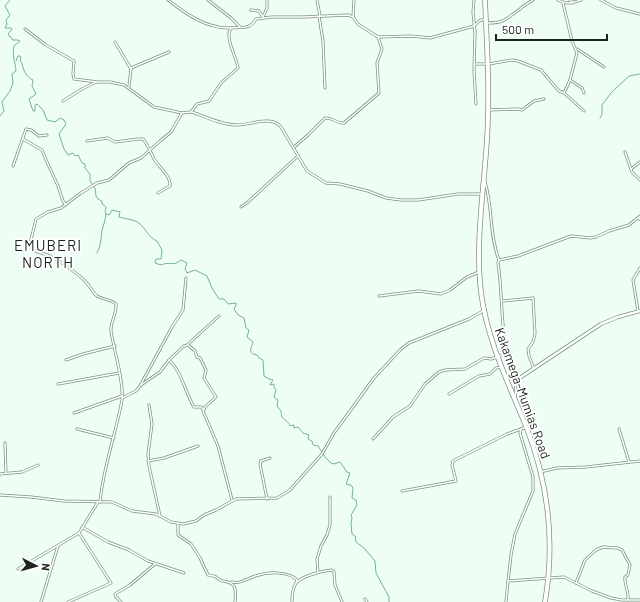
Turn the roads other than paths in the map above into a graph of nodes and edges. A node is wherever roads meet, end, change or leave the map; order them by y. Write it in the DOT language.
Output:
graph roads {
  1 [pos="168,0"];
  2 [pos="208,0"];
  3 [pos="266,0"];
  4 [pos="317,0"];
  5 [pos="354,0"];
  6 [pos="474,0"];
  7 [pos="485,0"];
  8 [pos="533,0"];
  9 [pos="558,0"];
  10 [pos="570,0"];
  11 [pos="581,0"];
  12 [pos="601,0"];
  13 [pos="563,3"];
  14 [pos="573,4"];
  15 [pos="251,10"];
  16 [pos="640,14"];
  17 [pos="319,16"];
  18 [pos="263,17"];
  19 [pos="353,17"];
  20 [pos="486,21"];
  21 [pos="474,26"];
  22 [pos="240,27"];
  23 [pos="231,28"];
  24 [pos="25,29"];
  25 [pos="378,36"];
  26 [pos="115,42"];
  27 [pos="575,48"];
  28 [pos="169,52"];
  29 [pos="475,64"];
  30 [pos="488,64"];
  31 [pos="604,67"];
  32 [pos="131,69"];
  33 [pos="570,80"];
  34 [pos="96,82"];
  35 [pos="129,87"];
  36 [pos="324,88"];
  37 [pos="564,93"];
  38 [pos="584,93"];
  39 [pos="544,99"];
  40 [pos="64,101"];
  41 [pos="476,104"];
  42 [pos="488,110"];
  43 [pos="584,111"];
  44 [pos="191,112"];
  45 [pos="182,113"];
  46 [pos="47,135"];
  47 [pos="23,139"];
  48 [pos="87,141"];
  49 [pos="293,147"];
  50 [pos="150,150"];
  51 [pos="625,152"];
  52 [pos="298,156"];
  53 [pos="640,162"];
  54 [pos="14,166"];
  55 [pos="631,169"];
  56 [pos="484,178"];
  57 [pos="640,180"];
  58 [pos="158,193"];
  59 [pos="482,196"];
  60 [pos="488,197"];
  61 [pos="66,205"];
  62 [pos="241,207"];
  63 [pos="640,218"];
  64 [pos="499,260"];
  65 [pos="640,268"];
  66 [pos="479,272"];
  67 [pos="186,278"];
  68 [pos="379,296"];
  69 [pos="502,301"];
  70 [pos="484,311"];
  71 [pos="639,311"];
  72 [pos="219,316"];
  73 [pos="187,344"];
  74 [pos="115,346"];
  75 [pos="507,352"];
  76 [pos="497,357"];
  77 [pos="66,360"];
  78 [pos="168,360"];
  79 [pos="501,366"];
  80 [pos="534,369"];
  81 [pos="119,373"];
  82 [pos="515,381"];
  83 [pos="58,384"];
  84 [pos="140,386"];
  85 [pos="516,387"];
  86 [pos="511,392"];
  87 [pos="449,394"];
  88 [pos="122,397"];
  89 [pos="514,399"];
  90 [pos="149,405"];
  91 [pos="204,410"];
  92 [pos="74,413"];
  93 [pos="526,427"];
  94 [pos="619,429"];
  95 [pos="76,430"];
  96 [pos="521,430"];
  97 [pos="114,438"];
  98 [pos="372,438"];
  99 [pos="5,443"];
  100 [pos="198,446"];
  101 [pos="270,458"];
  102 [pos="148,461"];
  103 [pos="640,461"];
  104 [pos="629,462"];
  105 [pos="38,465"];
  106 [pos="540,472"];
  107 [pos="6,473"];
  108 [pos="0,474"];
  109 [pos="402,491"];
  110 [pos="0,495"];
  111 [pos="330,497"];
  112 [pos="267,499"];
  113 [pos="232,500"];
  114 [pos="99,502"];
  115 [pos="160,516"];
  116 [pos="178,524"];
  117 [pos="82,527"];
  118 [pos="78,534"];
  119 [pos="58,546"];
  120 [pos="155,564"];
  121 [pos="18,569"];
  122 [pos="318,572"];
  123 [pos="184,573"];
  124 [pos="548,578"];
  125 [pos="296,579"];
  126 [pos="300,580"];
  127 [pos="508,581"];
  128 [pos="230,582"];
  129 [pos="296,582"];
  130 [pos="576,583"];
  131 [pos="365,599"];
  132 [pos="628,600"];
  133 [pos="640,600"];
  134 [pos="41,602"];
  135 [pos="68,602"];
  136 [pos="121,602"];
  137 [pos="235,602"];
  138 [pos="292,602"];
  139 [pos="342,602"];
  140 [pos="367,602"];
  141 [pos="506,602"];
  142 [pos="545,602"];
  1 -- 23 [label="street"];
  2 -- 22 [label="street"];
  3 -- 18 [label="street"];
  4 -- 17 [label="street"];
  5 -- 19 [label="street"];
  6 -- 21 [label="street"];
  7 -- 20 [label="highway, Kakamega-Mumias Road"];
  8 -- 20 [label="street"];
  9 -- 13 [label="street"];
  10 -- 14 [label="street"];
  11 -- 14 [label="street"];
  12 -- 16 [label="street"];
  13 -- 14 [label="street"];
  13 -- 27 [label="street"];
  15 -- 18 [label="street"];
  17 -- 18 [label="street"];
  17 -- 19 [label="street"];
  17 -- 36 [label="street"];
  18 -- 22 [label="street"];
  19 -- 25 [label="street"];
  20 -- 21 [label="street"];
  20 -- 30 [label="highway, Kakamega-Mumias Road"];
  21 -- 25 [label="street"];
  21 -- 29 [label="street"];
  22 -- 23 [label="street"];
  23 -- 44 [label="street"];
  24 -- 34 [label="street"];
  25 -- 49 [label="street"];
  26 -- 32 [label="street"];
  27 -- 31 [label="street"];
  27 -- 33 [label="street"];
  28 -- 32 [label="street"];
  29 -- 30 [label="street"];
  29 -- 41 [label="street"];
  30 -- 37 [label="street"];
  30 -- 42 [label="highway, Kakamega-Mumias Road"];
  32 -- 35 [label="street"];
  33 -- 37 [label="street"];
  33 -- 38 [label="street"];
  34 -- 35 [label="street"];
  34 -- 40 [label="street"];
  35 -- 45 [label="street"];
  37 -- 43 [label="street"];
  39 -- 42 [label="street"];
  42 -- 56 [label="highway, Kakamega-Mumias Road"];
  44 -- 45 [label="street"];
  44 -- 49 [label="street"];
  45 -- 50 [label="street"];
  46 -- 47 [label="street"];
  47 -- 54 [label="street"];
  47 -- 61 [label="street"];
  48 -- 50 [label="street"];
  49 -- 52 [label="street"];
  50 -- 58 [label="street"];
  50 -- 61 [label="street"];
  51 -- 55 [label="street"];
  52 -- 59 [label="street"];
  52 -- 62 [label="street"];
  53 -- 55 [label="street"];
  55 -- 57 [label="street"];
  56 -- 59 [label="highway, Kakamega-Mumias Road"];
  56 -- 60 [label="street"];
  59 -- 60 [label="street"];
  59 -- 66 [label="highway, Kakamega-Mumias Road"];
  60 -- 64 [label="street"];
  61 -- 74 [label="street"];
  63 -- 64 [label="street"];
  64 -- 69 [label="street"];
  65 -- 71 [label="street"];
  66 -- 68 [label="street"];
  66 -- 70 [label="highway, Kakamega-Mumias Road"];
  67 -- 84 [label="street"];
  69 -- 75 [label="street"];
  69 -- 80 [label="street"];
  70 -- 76 [label="highway, Kakamega-Mumias Road"];
  70 -- 112 [label="street"];
  71 -- 80 [label="street"];
  72 -- 73 [label="street"];
  73 -- 78 [label="street"];
  73 -- 91 [label="street"];
  74 -- 77 [label="street"];
  74 -- 81 [label="street"];
  75 -- 76 [label="street"];
  75 -- 82 [label="street"];
  76 -- 79 [label="highway, Kakamega-Mumias Road"];
  76 -- 98 [label="street"];
  78 -- 84 [label="street"];
  78 -- 91 [label="street"];
  79 -- 86 [label="highway, Kakamega-Mumias Road"];
  79 -- 87 [label="street"];
  80 -- 82 [label="street"];
  81 -- 83 [label="street"];
  81 -- 88 [label="street"];
  82 -- 85 [label="street"];
  84 -- 88 [label="street"];
  85 -- 86 [label="street"];
  85 -- 89 [label="street"];
  86 -- 89 [label="highway, Kakamega-Mumias Road"];
  88 -- 92 [label="street"];
  88 -- 97 [label="street"];
  89 -- 93 [label="highway, Kakamega-Mumias Road"];
  90 -- 102 [label="street"];
  91 -- 113 [label="street"];
  93 -- 96 [label="street"];
  93 -- 106 [label="highway, Kakamega-Mumias Road"];
  94 -- 104 [label="street"];
  95 -- 97 [label="street"];
  96 -- 109 [label="street"];
  96 -- 127 [label="street"];
  97 -- 114 [label="street"];
  99 -- 107 [label="street"];
  100 -- 102 [label="street"];
  101 -- 112 [label="street"];
  102 -- 115 [label="street"];
  103 -- 104 [label="street"];
  104 -- 106 [label="street"];
  105 -- 107 [label="street"];
  106 -- 124 [label="highway, Kakamega-Mumias Road"];
  107 -- 108 [label="street"];
  110 -- 114 [label="street"];
  111 -- 122 [label="street"];
  112 -- 113 [label="street"];
  113 -- 116 [label="street"];
  114 -- 115 [label="street"];
  114 -- 117 [label="street"];
  115 -- 116 [label="street"];
  116 -- 128 [label="street"];
  117 -- 118 [label="street"];
  117 -- 120 [label="street"];
  118 -- 119 [label="street"];
  118 -- 135 [label="street"];
  119 -- 121 [label="street"];
  119 -- 134 [label="street"];
  120 -- 123 [label="street"];
  120 -- 136 [label="street"];
  122 -- 126 [label="street"];
  122 -- 139 [label="street"];
  124 -- 127 [label="street"];
  124 -- 130 [label="street"];
  124 -- 142 [label="highway, Kakamega-Mumias Road"];
  125 -- 126 [label="street"];
  125 -- 128 [label="street"];
  125 -- 129 [label="street"];
  126 -- 129 [label="street"];
  127 -- 141 [label="street"];
  128 -- 137 [label="street"];
  129 -- 138 [label="street"];
  130 -- 132 [label="street"];
  130 -- 132 [label="street"];
  131 -- 140 [label="street"];
  132 -- 133 [label="street"];
}
